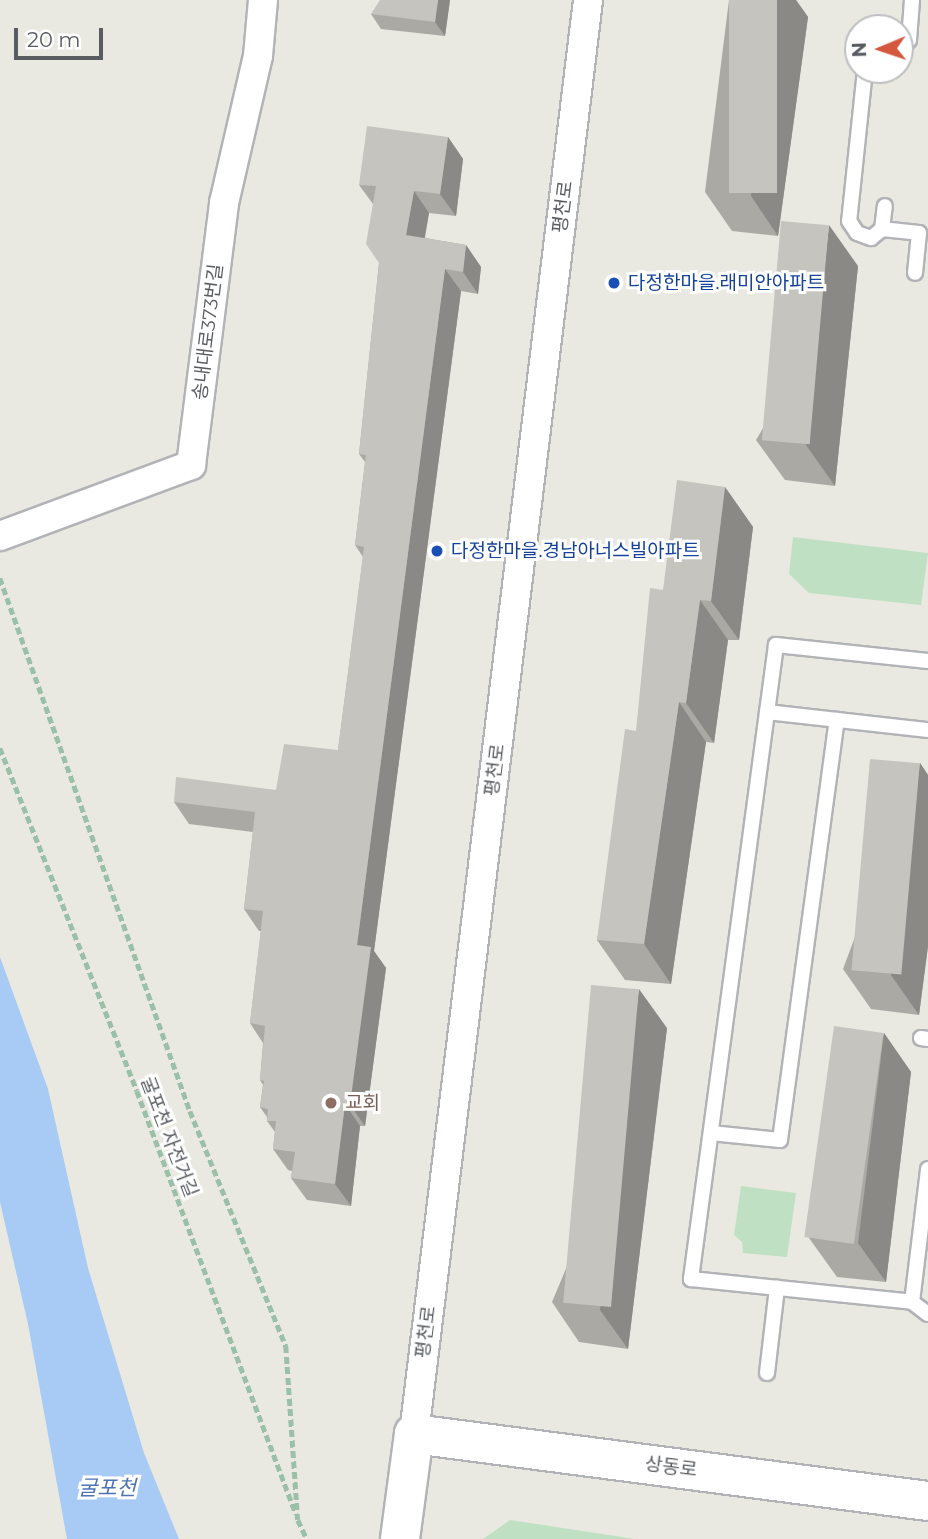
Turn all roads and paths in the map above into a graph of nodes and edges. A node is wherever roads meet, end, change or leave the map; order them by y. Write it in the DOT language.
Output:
graph roads {
  1 [pos="263,0"];
  2 [pos="588,0"];
  3 [pos="864,84"];
  4 [pos="885,206"];
  5 [pos="882,229"];
  6 [pos="915,273"];
  7 [pos="0,536"];
  8 [pos="0,578"];
  9 [pos="928,661"];
  10 [pos="767,712"];
  11 [pos="837,720"];
  12 [pos="928,730"];
  13 [pos="0,748"];
  14 [pos="711,1133"];
  15 [pos="928,1170"];
  16 [pos="777,1288"];
  17 [pos="912,1302"];
  18 [pos="928,1314"];
  19 [pos="767,1373"];
  20 [pos="414,1434"];
  21 [pos="928,1501"];
  22 [pos="298,1520"];
  23 [pos="307,1539"];
  24 [pos="400,1539"];
  1 -- 7 [label="street, 송내대로373번길"];
  2 -- 20 [label="street, 평천로"];
  3 -- 5 [label="lane"];
  4 -- 5 [label="lane"];
  5 -- 6 [label="lane"];
  8 -- 22 [label="path"];
  9 -- 10 [label="lane"];
  10 -- 11 [label="lane"];
  10 -- 14 [label="lane"];
  11 -- 12 [label="lane"];
  11 -- 14 [label="lane"];
  13 -- 22 [label="path, 굴포천 자전거길"];
  14 -- 16 [label="lane"];
  15 -- 17 [label="lane"];
  16 -- 17 [label="lane"];
  16 -- 19 [label="lane"];
  17 -- 18 [label="lane"];
  20 -- 21 [label="street, 상동로"];
  20 -- 24 [label="street, 평천로"];
  22 -- 23 [label="path, 굴포천 자전거길"];
}
